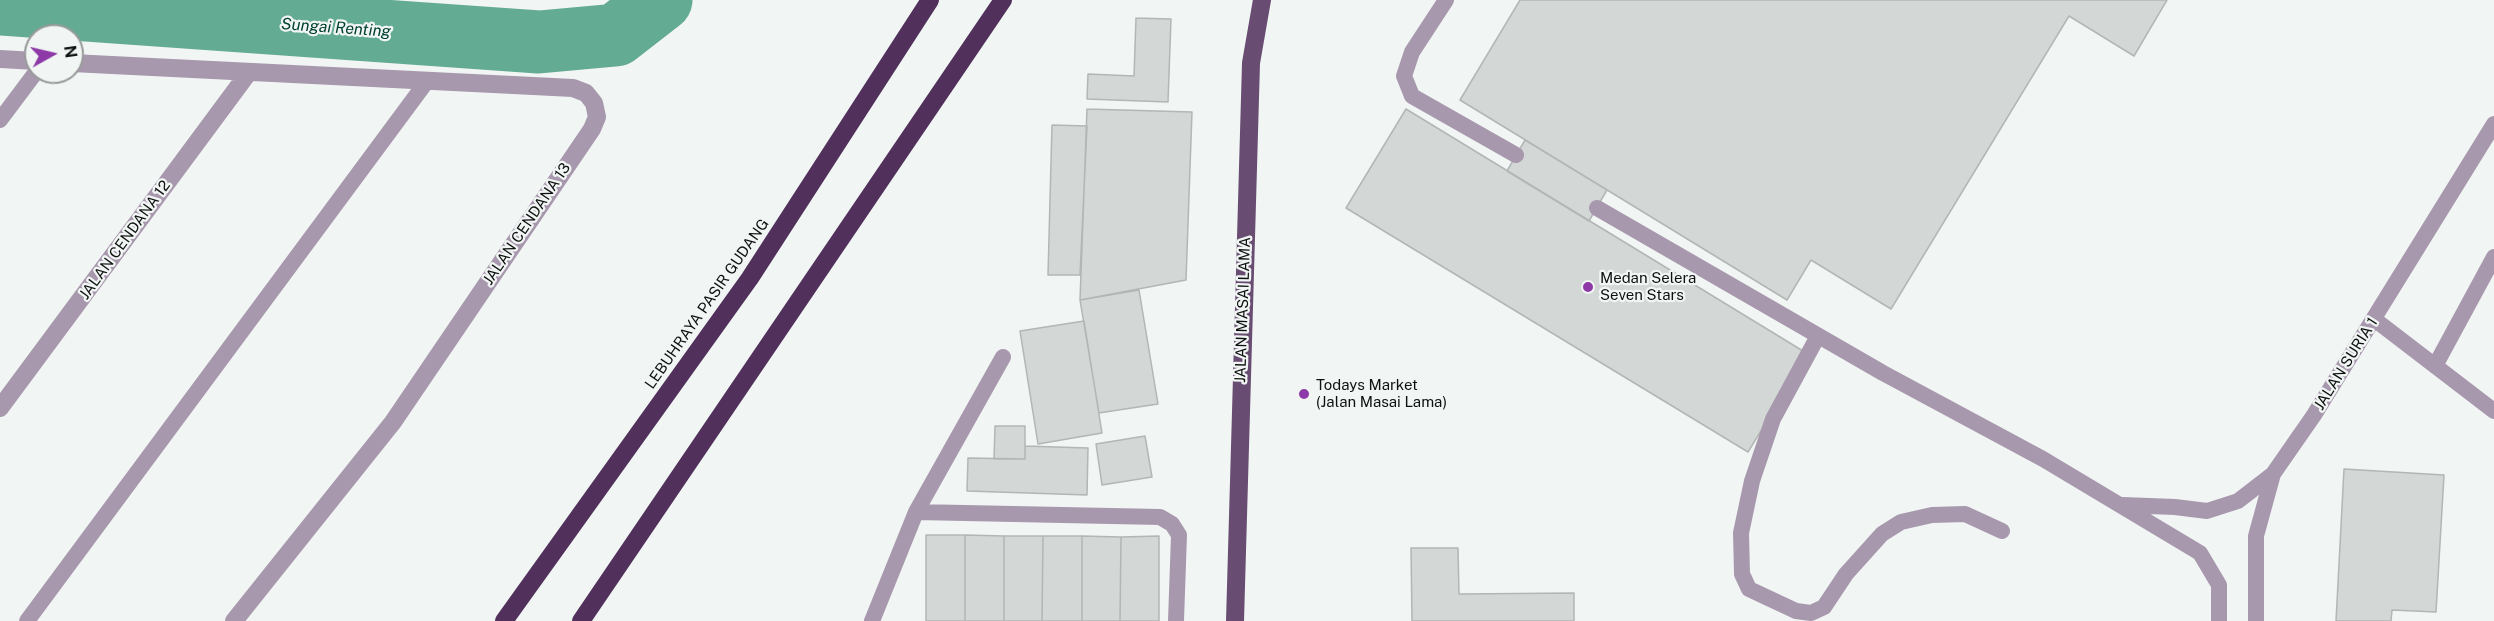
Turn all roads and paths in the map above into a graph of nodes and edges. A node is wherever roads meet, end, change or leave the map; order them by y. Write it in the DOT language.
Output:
graph roads {
  1 [pos="930,0"];
  2 [pos="1003,0"];
  3 [pos="1262,0"];
  4 [pos="1446,0"];
  5 [pos="0,59"];
  6 [pos="24,60"];
  7 [pos="84,64"];
  8 [pos="249,72"];
  9 [pos="427,81"];
  10 [pos="27,84"];
  11 [pos="0,120"];
  12 [pos="2494,124"];
  13 [pos="1516,155"];
  14 [pos="1597,208"];
  15 [pos="2494,257"];
  16 [pos="2374,319"];
  17 [pos="1818,336"];
  18 [pos="1003,357"];
  19 [pos="2435,366"];
  20 [pos="0,408"];
  21 [pos="2494,411"];
  22 [pos="2273,474"];
  23 [pos="2118,504"];
  24 [pos="916,512"];
  25 [pos="2002,531"];
  26 [pos="27,621"];
  27 [pos="234,621"];
  28 [pos="504,621"];
  29 [pos="581,621"];
  30 [pos="872,621"];
  31 [pos="1176,621"];
  32 [pos="1235,621"];
  33 [pos="2220,621"];
  34 [pos="2256,621"];
  1 -- 28 [label="highway, LEBUHRAYA PASIR GUDANG"];
  2 -- 29 [label="highway"];
  3 -- 32 [label="main road, JALAN MASAI LAMA"];
  4 -- 13 [label="lane"];
  5 -- 6 [label="street"];
  7 -- 8 [label="street, JALAN CENDANA 13"];
  8 -- 9 [label="street, JALAN CENDANA 13"];
  8 -- 20 [label="street, JALAN CENDANA 12"];
  9 -- 26 [label="lane"];
  9 -- 27 [label="street, JALAN CENDANA 13"];
  10 -- 11 [label="lane"];
  12 -- 16 [label="lane, JALAN SURIA 1"];
  14 -- 17 [label="lane"];
  15 -- 19 [label="lane"];
  16 -- 19 [label="lane"];
  16 -- 22 [label="lane, JALAN SURIA 1"];
  17 -- 23 [label="lane"];
  17 -- 25 [label="lane"];
  18 -- 24 [label="lane"];
  19 -- 21 [label="lane"];
  22 -- 23 [label="lane"];
  22 -- 34 [label="lane, JALAN SURIA 1"];
  23 -- 33 [label="lane"];
  24 -- 30 [label="lane"];
  24 -- 31 [label="lane"];
}
